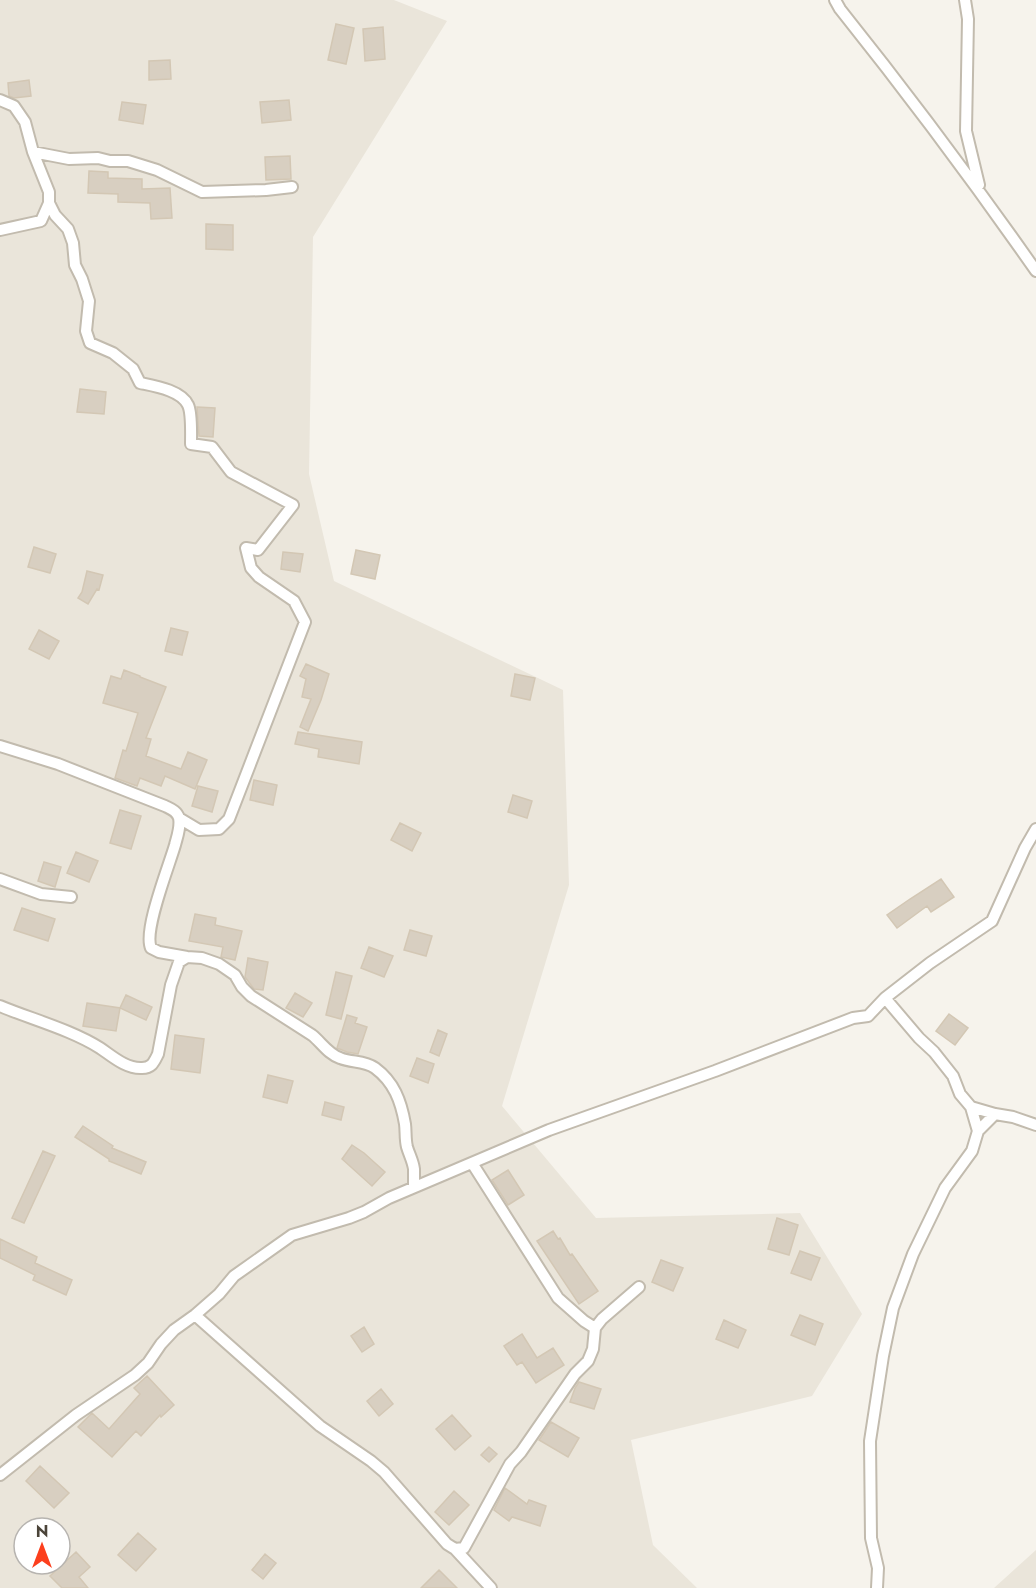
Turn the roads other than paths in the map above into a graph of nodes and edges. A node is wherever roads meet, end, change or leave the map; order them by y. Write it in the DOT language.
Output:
graph roads {
  1 [pos="835,0"];
  2 [pos="965,0"];
  3 [pos="0,100"];
  4 [pos="33,152"];
  5 [pos="292,188"];
  6 [pos="981,192"];
  7 [pos="49,203"];
  8 [pos="0,230"];
  9 [pos="1036,271"];
  10 [pos="0,746"];
  11 [pos="179,818"];
  12 [pos="1036,829"];
  13 [pos="0,879"];
  14 [pos="71,897"];
  15 [pos="187,957"];
  16 [pos="885,998"];
  17 [pos="0,1006"];
  18 [pos="971,1107"];
  19 [pos="995,1114"];
  20 [pos="1036,1125"];
  21 [pos="978,1131"];
  22 [pos="472,1163"];
  23 [pos="414,1187"];
  24 [pos="639,1287"];
  25 [pos="195,1315"];
  26 [pos="596,1328"];
  27 [pos="0,1475"];
  28 [pos="455,1549"];
  29 [pos="491,1588"];
  30 [pos="877,1588"];
  1 -- 6 [label="street"];
  2 -- 6 [label="street"];
  3 -- 4 [label="street"];
  4 -- 5 [label="street"];
  4 -- 7 [label="street"];
  6 -- 9 [label="street"];
  7 -- 8 [label="street"];
  7 -- 11 [label="street"];
  10 -- 11 [label="street"];
  11 -- 15 [label="street"];
  12 -- 16 [label="street"];
  13 -- 14 [label="street"];
  15 -- 17 [label="street"];
  15 -- 23 [label="street"];
  16 -- 18 [label="street"];
  16 -- 22 [label="street"];
  18 -- 19 [label="street"];
  18 -- 21 [label="street"];
  19 -- 20 [label="street"];
  19 -- 21 [label="street"];
  21 -- 30 [label="street"];
  22 -- 23 [label="street"];
  22 -- 26 [label="street"];
  23 -- 25 [label="street"];
  24 -- 26 [label="street"];
  25 -- 27 [label="street"];
  25 -- 28 [label="street"];
  26 -- 28 [label="street"];
  28 -- 29 [label="street"];
}
